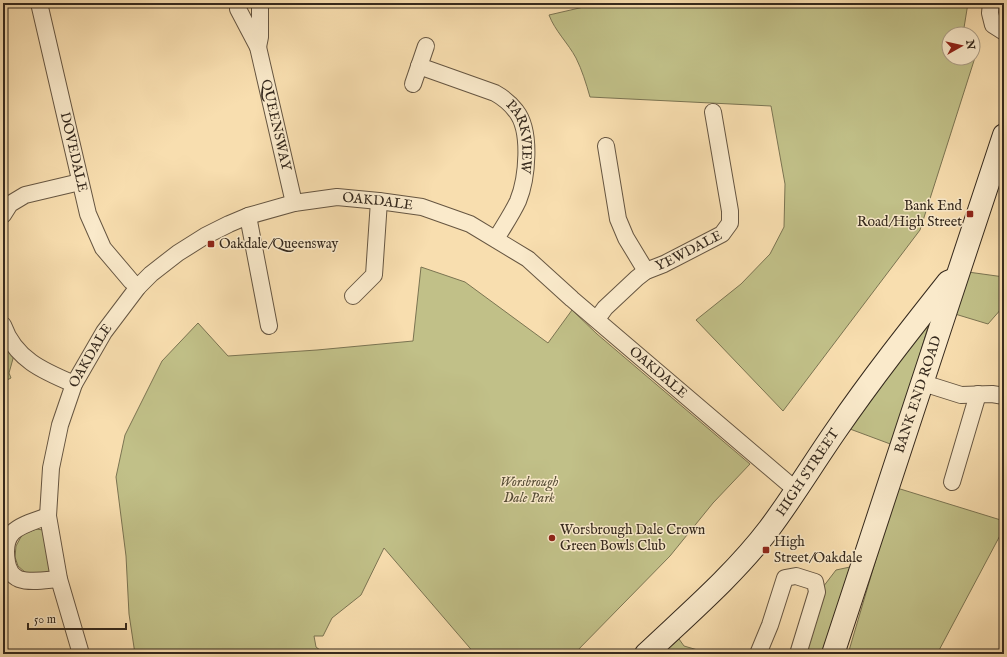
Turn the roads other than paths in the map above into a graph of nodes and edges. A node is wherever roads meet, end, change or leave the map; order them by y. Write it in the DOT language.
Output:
graph roads {
  1 [pos="39,3"];
  2 [pos="260,3"];
  3 [pos="991,3"];
  4 [pos="235,6"];
  5 [pos="1004,32"];
  6 [pos="426,46"];
  7 [pos="258,47"];
  8 [pos="419,66"];
  9 [pos="413,84"];
  10 [pos="713,112"];
  11 [pos="1004,135"];
  12 [pos="606,146"];
  13 [pos="80,182"];
  14 [pos="379,201"];
  15 [pos="294,203"];
  16 [pos="3,215"];
  17 [pos="248,216"];
  18 [pos="496,239"];
  19 [pos="646,271"];
  20 [pos="956,279"];
  21 [pos="138,287"];
  22 [pos="353,296"];
  23 [pos="596,319"];
  24 [pos="3,325"];
  25 [pos="269,326"];
  26 [pos="923,383"];
  27 [pos="74,384"];
  28 [pos="978,394"];
  29 [pos="1004,396"];
  30 [pos="952,482"];
  31 [pos="796,490"];
  32 [pos="48,516"];
  33 [pos="59,580"];
  34 [pos="81,654"];
  35 [pos="646,654"];
  36 [pos="758,654"];
  37 [pos="798,654"];
  38 [pos="833,654"];
  1 -- 13 [label="street, DOVEDALE"];
  2 -- 4 [label="street, QUEENSWAY"];
  2 -- 7 [label="street, QUEENSWAY"];
  3 -- 5 [label="street"];
  4 -- 7 [label="street, QUEENSWAY"];
  6 -- 8 [label="street"];
  7 -- 15 [label="street, QUEENSWAY"];
  8 -- 9 [label="street"];
  8 -- 18 [label="street, PARKVIEW"];
  10 -- 19 [label="street, YEWDALE"];
  11 -- 20 [label="street, BANK END ROAD"];
  12 -- 19 [label="street"];
  13 -- 16 [label="street"];
  13 -- 21 [label="street, DOVEDALE"];
  14 -- 15 [label="street, OAKDALE"];
  14 -- 18 [label="street, OAKDALE"];
  14 -- 22 [label="street"];
  15 -- 17 [label="street, OAKDALE"];
  17 -- 21 [label="street, OAKDALE"];
  17 -- 25 [label="street"];
  18 -- 23 [label="street, OAKDALE"];
  19 -- 23 [label="street, YEWDALE"];
  20 -- 26 [label="street, BANK END ROAD"];
  20 -- 31 [label="street, HIGH STREET"];
  21 -- 27 [label="street, OAKDALE"];
  23 -- 31 [label="street, OAKDALE"];
  24 -- 27 [label="street"];
  26 -- 28 [label="street"];
  26 -- 38 [label="street, BANK END ROAD"];
  27 -- 32 [label="street, OAKDALE"];
  28 -- 29 [label="street"];
  28 -- 30 [label="street"];
  31 -- 35 [label="street, HIGH STREET"];
  32 -- 33 [label="street, OAKDALE"];
  32 -- 33 [label="street"];
  33 -- 34 [label="street, OAKDALE"];
  36 -- 37 [label="street"];
}
